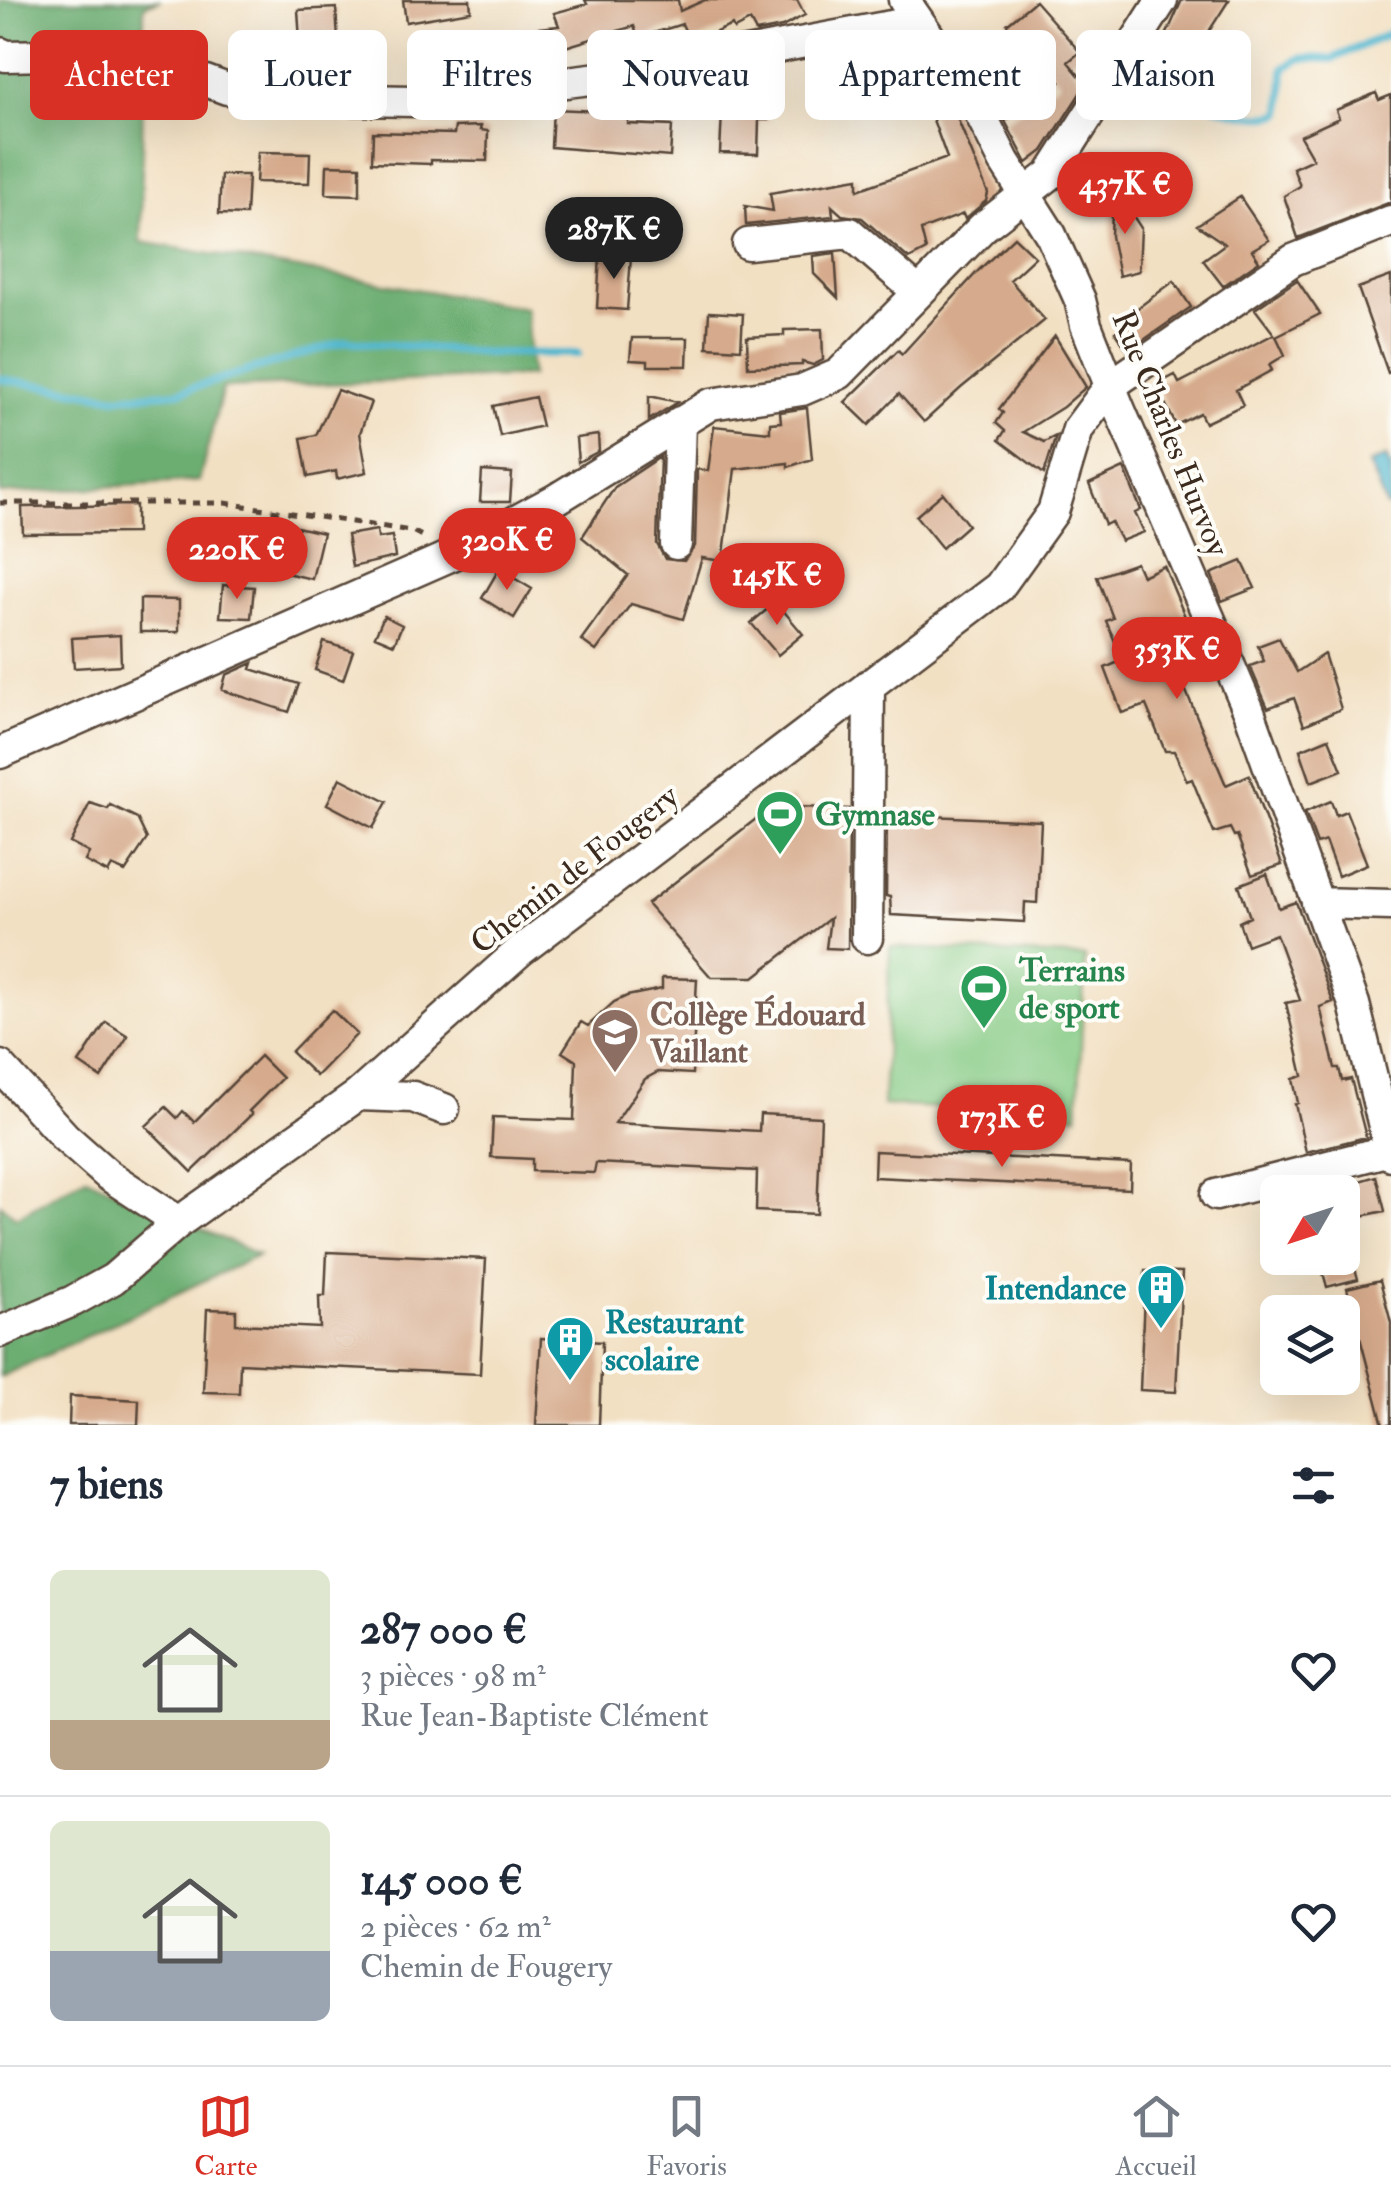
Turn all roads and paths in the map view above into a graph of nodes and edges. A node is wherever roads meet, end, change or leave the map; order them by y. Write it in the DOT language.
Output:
graph roads {
  1 [pos="1162,0"];
  2 [pos="911,10"];
  3 [pos="0,52"];
  4 [pos="1026,196"];
  5 [pos="1391,221"];
  6 [pos="748,244"];
  7 [pos="918,292"];
  8 [pos="1110,386"];
  9 [pos="680,422"];
  10 [pos="0,503"];
  11 [pos="676,544"];
  12 [pos="459,552"];
  13 [pos="869,686"];
  14 [pos="0,753"];
  15 [pos="1317,903"];
  16 [pos="1391,905"];
  17 [pos="867,938"];
  18 [pos="0,1066"];
  19 [pos="358,1095"];
  20 [pos="444,1108"];
  21 [pos="1390,1153"];
  22 [pos="1216,1194"];
  23 [pos="179,1222"];
  24 [pos="0,1332"];
  1 -- 4 [label="street"];
  2 -- 3 [label="street"];
  2 -- 4 [label="street, Rue Charles Hurvoy"];
  4 -- 7 [label="street"];
  4 -- 8 [label="street, Rue Charles Hurvoy"];
  5 -- 8 [label="street, Chemin de Fougery"];
  6 -- 7 [label="street"];
  7 -- 9 [label="street"];
  8 -- 13 [label="street, Chemin de Fougery"];
  8 -- 15 [label="street, Rue Charles Hurvoy"];
  9 -- 11 [label="street"];
  9 -- 12 [label="street"];
  10 -- 12 [label="path"];
  12 -- 14 [label="street"];
  13 -- 17 [label="street"];
  13 -- 19 [label="street, Chemin de Fougery"];
  15 -- 16 [label="street"];
  15 -- 21 [label="street, Rue Charles Hurvoy"];
  18 -- 23 [label="street"];
  19 -- 20 [label="street"];
  19 -- 23 [label="street, Chemin de Fougery"];
  21 -- 22 [label="street"];
  23 -- 24 [label="street, Chemin de Fougery"];
}
